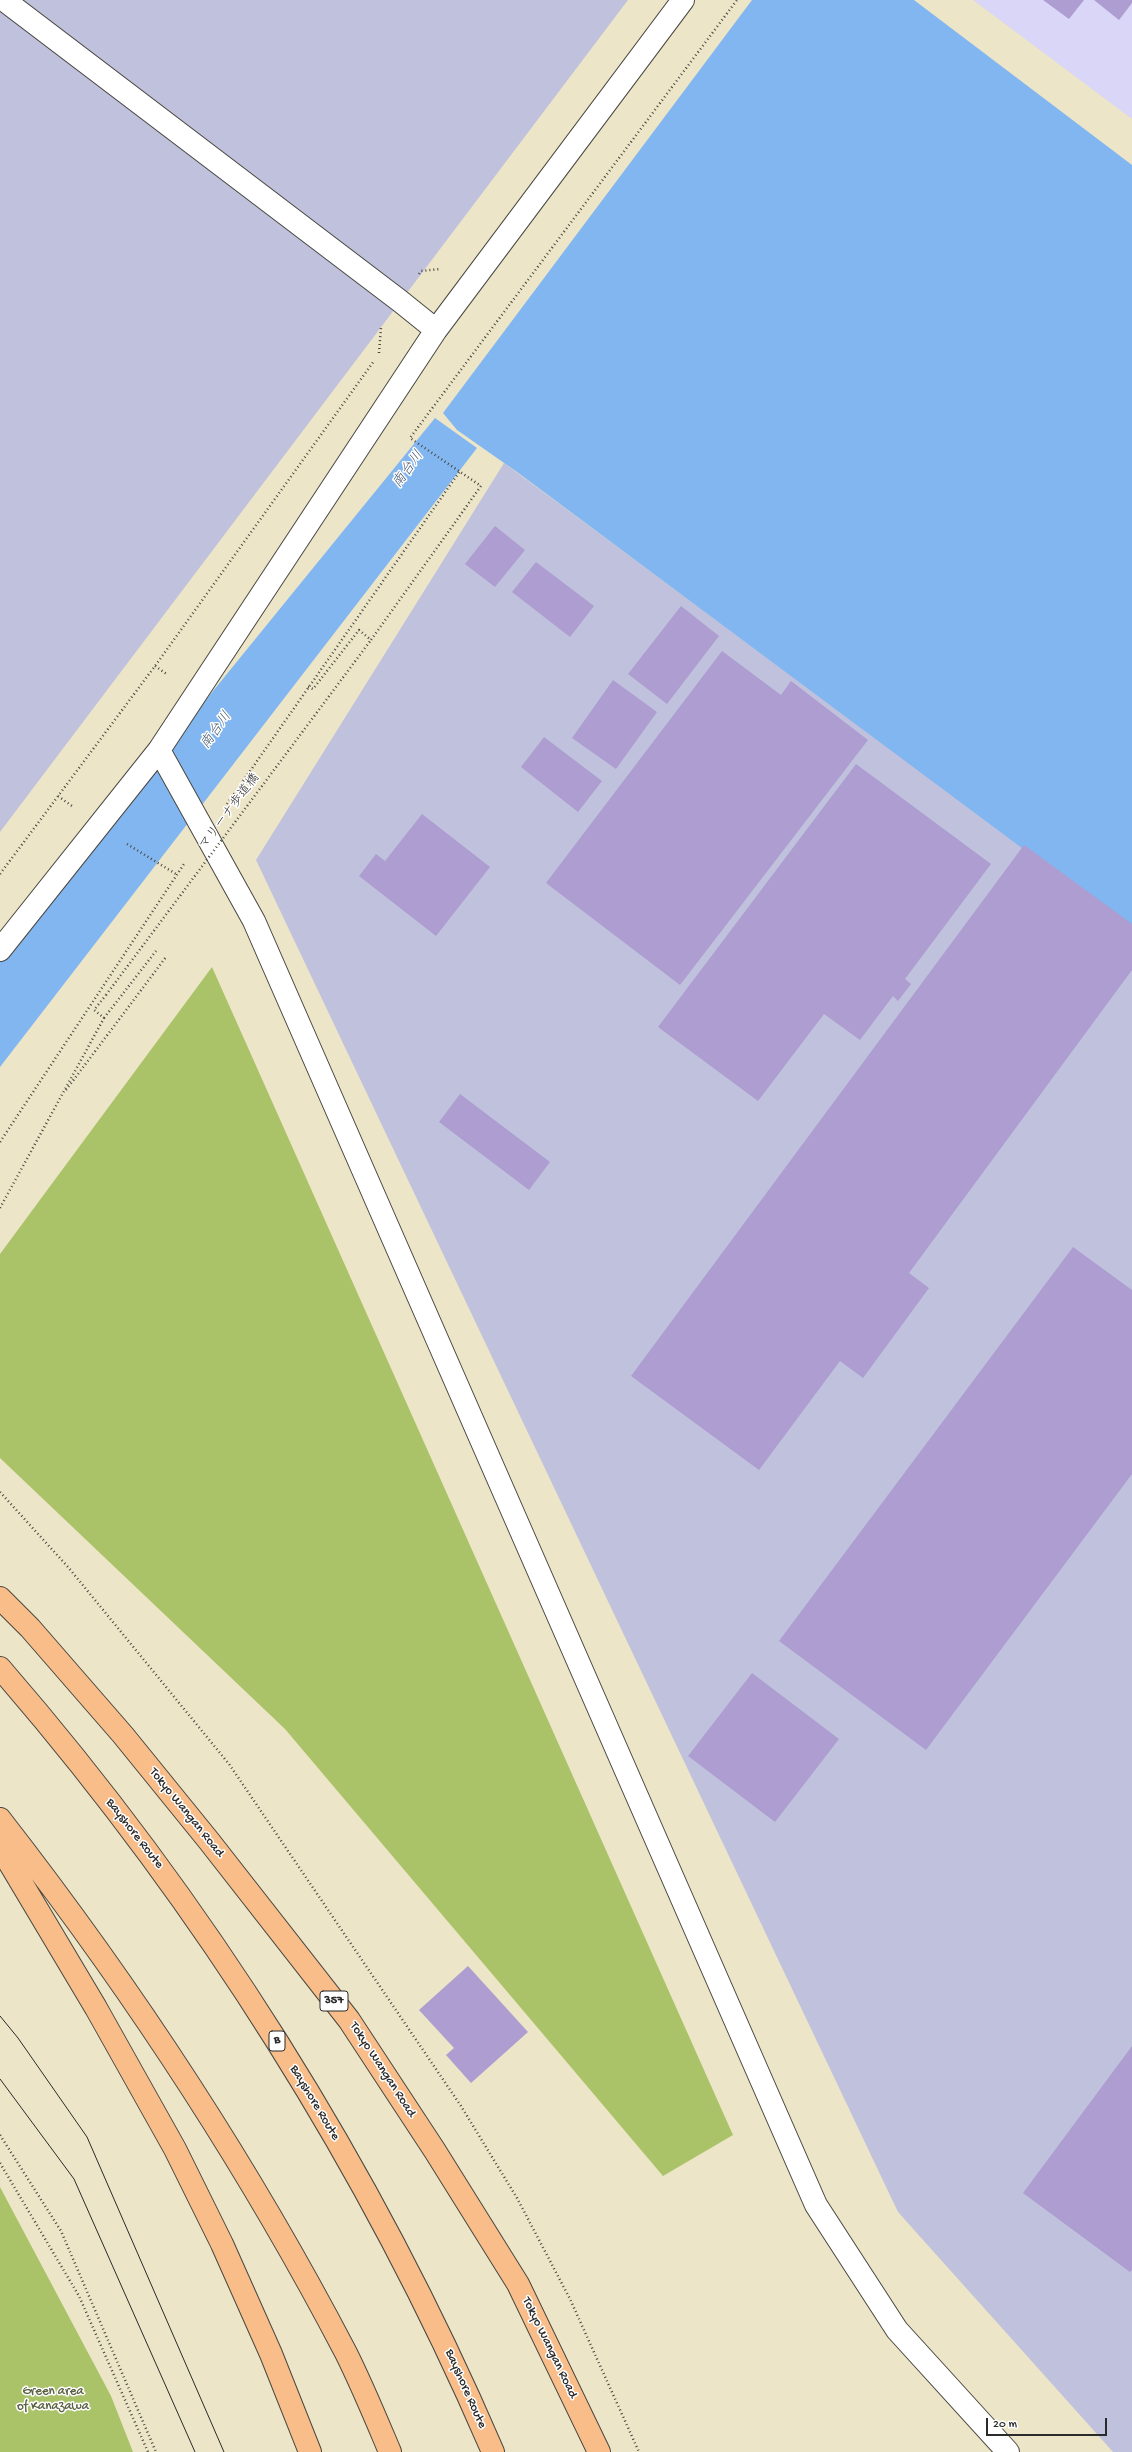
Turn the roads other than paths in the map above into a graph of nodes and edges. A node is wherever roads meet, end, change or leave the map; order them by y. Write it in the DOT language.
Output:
graph roads {
  1 [pos="4,0"];
  2 [pos="683,0"];
  3 [pos="436,330"];
  4 [pos="159,750"];
  5 [pos="0,950"];
  6 [pos="0,1598"];
  7 [pos="0,1668"];
  8 [pos="0,1820"];
  9 [pos="0,1846"];
  10 [pos="310,2452"];
  11 [pos="390,2452"];
  12 [pos="493,2452"];
  13 [pos="599,2452"];
  14 [pos="1008,2452"];
  1 -- 3 [label="street"];
  2 -- 3 [label="street"];
  3 -- 4 [label="street"];
  4 -- 5 [label="street"];
  4 -- 14 [label="street"];
  6 -- 13 [label="highway, Tokyo Wangan Road / 357"];
  7 -- 12 [label="highway, Bayshore Route / B"];
  8 -- 11 [label="highway"];
  9 -- 10 [label="highway"];
}
